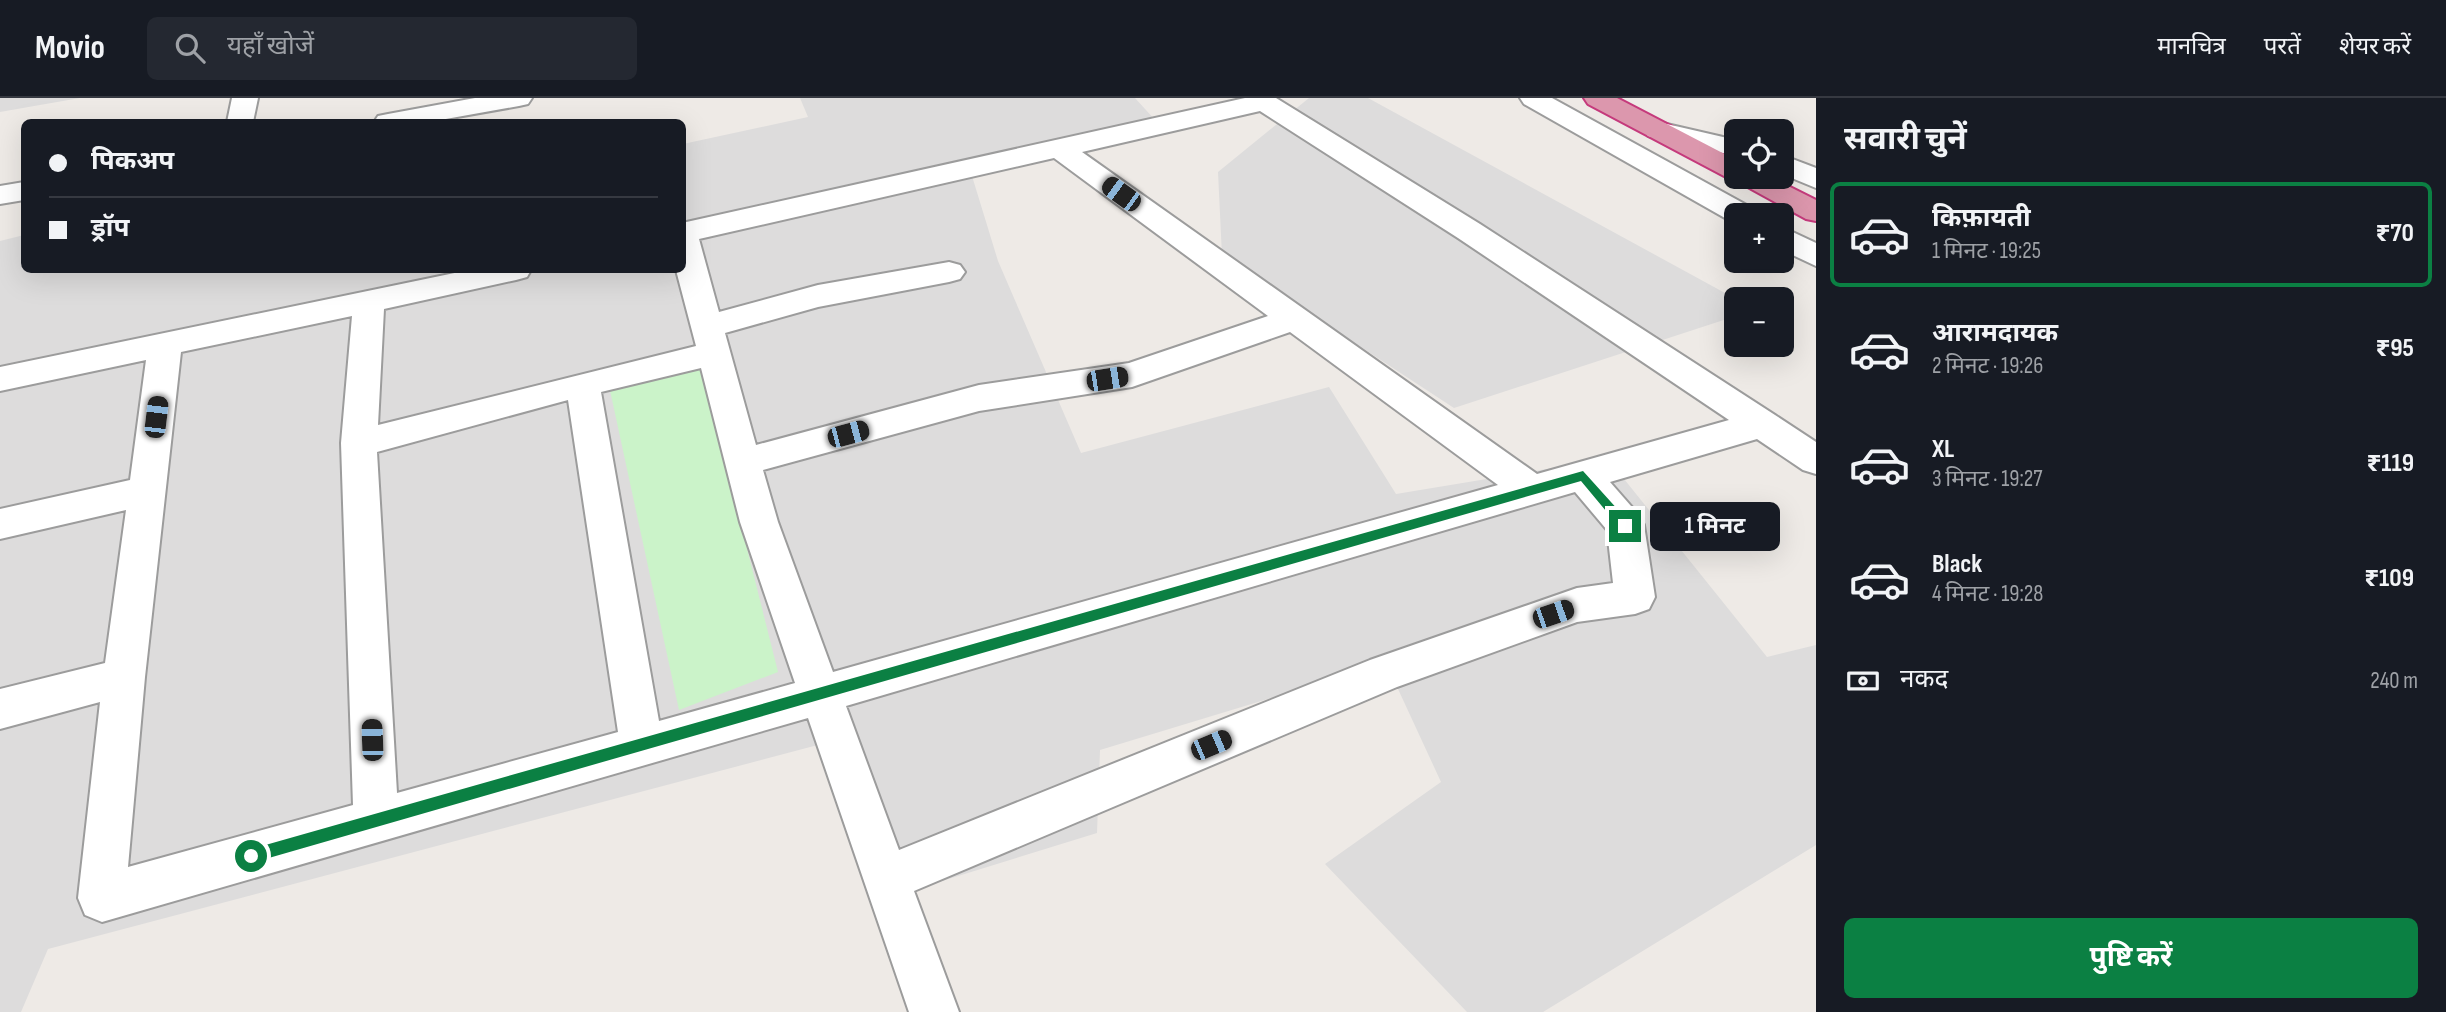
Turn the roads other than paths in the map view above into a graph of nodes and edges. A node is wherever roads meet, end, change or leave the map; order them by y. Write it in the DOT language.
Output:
graph roads {
  1 [pos="245,98"];
  2 [pos="519,98"];
  3 [pos="1533,98"];
  4 [pos="1597,98"];
  5 [pos="1261,100"];
  6 [pos="241,119"];
  7 [pos="404,119"];
  8 [pos="1658,130"];
  9 [pos="1724,145"];
  10 [pos="1057,147"];
  11 [pos="1724,165"];
  12 [pos="1794,169"];
  13 [pos="1816,178"];
  14 [pos="1771,189"];
  15 [pos="21,192"];
  16 [pos="0,195"];
  17 [pos="1724,205"];
  18 [pos="1816,212"];
  19 [pos="686,232"];
  20 [pos="686,244"];
  21 [pos="1794,244"];
  22 [pos="1816,256"];
  23 [pos="949,272"];
  24 [pos="502,273"];
  25 [pos="369,301"];
  26 [pos="1293,319"];
  27 [pos="711,340"];
  28 [pos="165,344"];
  29 [pos="0,379"];
  30 [pos="583,384"];
  31 [pos="1763,424"];
  32 [pos="359,443"];
  33 [pos="1816,460"];
  34 [pos="743,462"];
  35 [pos="1583,476"];
  36 [pos="1531,490"];
  37 [pos="146,491"];
  38 [pos="0,524"];
  39 [pos="124,677"];
  40 [pos="820,693"];
  41 [pos="0,709"];
  42 [pos="642,746"];
  43 [pos="376,821"];
  44 [pos="886,879"];
  45 [pos="934,1012"];
  1 -- 6 [label="street"];
  2 -- 7 [label="street"];
  3 -- 17 [label="street"];
  4 -- 8 [label="highway"];
  5 -- 10 [label="street"];
  5 -- 31 [label="street"];
  8 -- 9 [label="street"];
  8 -- 11 [label="highway"];
  10 -- 19 [label="street"];
  10 -- 26 [label="street"];
  12 -- 13 [label="street"];
  14 -- 18 [label="highway"];
  15 -- 16 [label="street"];
  20 -- 27 [label="street"];
  21 -- 22 [label="street"];
  23 -- 27 [label="street"];
  24 -- 25 [label="street"];
  25 -- 28 [label="street"];
  25 -- 32 [label="street"];
  26 -- 34 [label="street"];
  26 -- 36 [label="street"];
  27 -- 30 [label="street"];
  27 -- 34 [label="street"];
  28 -- 29 [label="street"];
  28 -- 37 [label="street"];
  30 -- 32 [label="street"];
  30 -- 42 [label="street"];
  31 -- 33 [label="street"];
  31 -- 35 [label="street"];
  32 -- 43 [label="street"];
  34 -- 40 [label="street"];
  35 -- 36 [label="street"];
  35 -- 44 [label="street"];
  36 -- 40 [label="street"];
  37 -- 38 [label="street"];
  37 -- 39 [label="street"];
  39 -- 41 [label="street"];
  39 -- 43 [label="street"];
  40 -- 42 [label="street"];
  40 -- 44 [label="street"];
  42 -- 43 [label="street"];
  44 -- 45 [label="street"];
}
